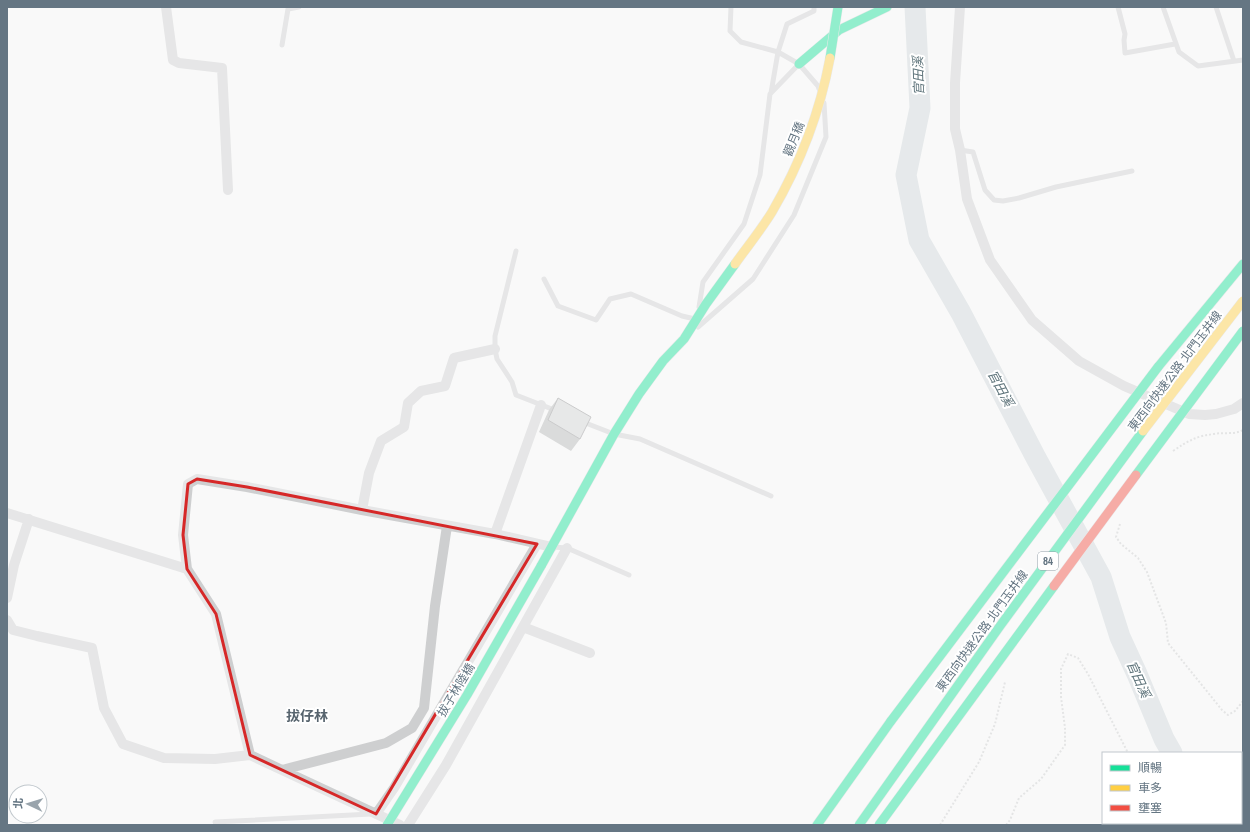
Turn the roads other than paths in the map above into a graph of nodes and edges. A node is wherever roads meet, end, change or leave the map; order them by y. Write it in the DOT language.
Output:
graph roads {
  1 [pos="166,7"];
  2 [pos="298,7"];
  3 [pos="731,7"];
  4 [pos="814,7"];
  5 [pos="838,7"];
  6 [pos="887,7"];
  7 [pos="960,7"];
  8 [pos="1118,7"];
  9 [pos="1162,7"];
  10 [pos="1216,7"];
  11 [pos="1175,44"];
  12 [pos="282,45"];
  13 [pos="778,52"];
  14 [pos="1243,60"];
  15 [pos="1234,61"];
  16 [pos="799,64"];
  17 [pos="770,94"];
  18 [pos="960,150"];
  19 [pos="1132,171"];
  20 [pos="228,190"];
  21 [pos="516,251"];
  22 [pos="1243,264"];
  23 [pos="544,279"];
  24 [pos="1243,301"];
  25 [pos="697,319"];
  26 [pos="1243,331"];
  27 [pos="684,339"];
  28 [pos="495,349"];
  29 [pos="1243,403"];
  30 [pos="541,405"];
  31 [pos="563,414"];
  32 [pos="578,420"];
  33 [pos="614,434"];
  34 [pos="771,496"];
  35 [pos="362,510"];
  36 [pos="7,513"];
  37 [pos="29,519"];
  38 [pos="447,526"];
  39 [pos="495,534"];
  40 [pos="537,544"];
  41 [pos="552,547"];
  42 [pos="567,548"];
  43 [pos="187,569"];
  44 [pos="629,575"];
  45 [pos="7,598"];
  46 [pos="7,620"];
  47 [pos="522,627"];
  48 [pos="590,653"];
  49 [pos="250,755"];
  50 [pos="282,770"];
  51 [pos="376,814"];
  52 [pos="215,822"];
  53 [pos="387,825"];
  54 [pos="400,825"];
  55 [pos="408,825"];
  56 [pos="816,825"];
  57 [pos="859,825"];
  58 [pos="879,825"];
  1 -- 20 [label="street"];
  2 -- 12 [label="lane"];
  3 -- 13 [label="lane"];
  4 -- 13 [label="lane"];
  5 -- 25 [label="main road, 觀月穚, bridge"];
  6 -- 16 [label="main road"];
  7 -- 18 [label="street"];
  8 -- 11 [label="lane"];
  9 -- 11 [label="lane"];
  10 -- 15 [label="lane"];
  11 -- 15 [label="lane"];
  13 -- 16 [label="lane"];
  13 -- 17 [label="lane"];
  14 -- 15 [label="lane"];
  16 -- 17 [label="lane"];
  16 -- 27 [label="lane"];
  17 -- 25 [label="lane"];
  18 -- 19 [label="lane"];
  18 -- 29 [label="street"];
  21 -- 28 [label="lane"];
  22 -- 56 [label="main road, bridge"];
  23 -- 25 [label="lane"];
  24 -- 57 [label="main road, 東西向快速公路 北門玉井線 / 84, bridge"];
  25 -- 27 [label="main road, 觀月穚"];
  26 -- 58 [label="main road, 84, bridge"];
  27 -- 33 [label="main road, 觀月穚"];
  28 -- 30 [label="lane"];
  28 -- 35 [label="street"];
  30 -- 31 [label="lane"];
  30 -- 39 [label="street"];
  32 -- 33 [label="lane"];
  33 -- 34 [label="lane"];
  33 -- 41 [label="main road, 拔子林陸橋"];
  35 -- 38 [label="street"];
  35 -- 43 [label="street"];
  36 -- 37 [label="street"];
  37 -- 43 [label="street"];
  37 -- 45 [label="street"];
  38 -- 39 [label="street"];
  38 -- 50 [label="street"];
  39 -- 40 [label="street"];
  40 -- 41 [label="street"];
  40 -- 51 [label="street"];
  41 -- 42 [label="lane"];
  41 -- 53 [label="main road, 拔子林陸橋, bridge"];
  42 -- 44 [label="lane"];
  42 -- 47 [label="street"];
  43 -- 49 [label="street"];
  46 -- 49 [label="street"];
  47 -- 48 [label="street"];
  47 -- 55 [label="street"];
  49 -- 50 [label="street"];
  50 -- 51 [label="street"];
  51 -- 52 [label="lane"];
  51 -- 54 [label="street"];
}
